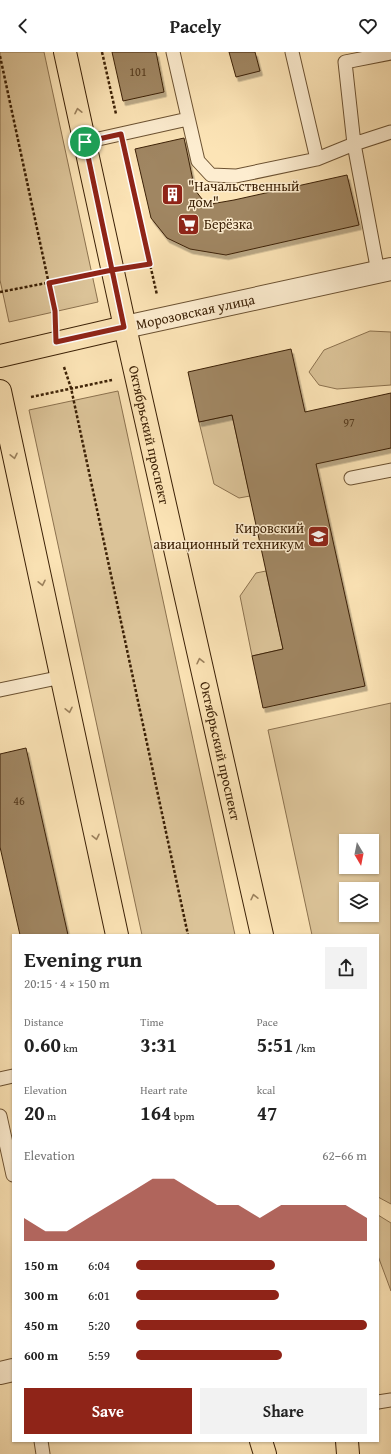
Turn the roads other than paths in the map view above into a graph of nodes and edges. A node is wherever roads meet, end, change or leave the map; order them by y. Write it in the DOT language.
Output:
graph roads {
  1 [pos="65,52"];
  2 [pos="173,52"];
  3 [pos="292,52"];
  4 [pos="391,53"];
  5 [pos="188,119"];
  6 [pos="391,132"];
  7 [pos="85,142"];
  8 [pos="354,144"];
  9 [pos="318,159"];
  10 [pos="385,271"];
  11 [pos="124,327"];
  12 [pos="0,356"];
  13 [pos="0,391"];
  14 [pos="391,470"];
  15 [pos="351,478"];
  16 [pos="62,677"];
  17 [pos="0,690"];
  18 [pos="117,934"];
  19 [pos="262,934"];
  20 [pos="12,1076"];
  21 [pos="0,1079"];
  22 [pos="0,1116"];
  23 [pos="12,1170"];
  24 [pos="12,1370"];
  25 [pos="0,1373"];
  26 [pos="391,1400"];
  27 [pos="379,1402"];
  28 [pos="41,1442"];
  29 [pos="261,1442"];
  30 [pos="347,1442"];
  31 [pos="43,1454"];
  32 [pos="265,1454"];
  33 [pos="348,1454"];
  7 -- 1 [label="main road, Октябрьский проспект, one-way"];
  2 -- 5 [label="lane"];
  3 -- 9 [label="lane"];
  4 -- 8 [label="lane"];
  5 -- 7 [label="lane"];
  5 -- 9 [label="lane"];
  6 -- 8 [label="lane"];
  7 -- 11 [label="main road, Октябрьский проспект"];
  8 -- 9 [label="lane"];
  8 -- 10 [label="lane"];
  10 -- 11 [label="street, Морозовская улица"];
  11 -- 12 [label="main road, Морозовская улица"];
  19 -- 11 [label="main road, Октябрьский проспект, one-way"];
  13 -- 16 [label="main road, one-way"];
  14 -- 15 [label="lane"];
  16 -- 17 [label="lane"];
  16 -- 18 [label="main road, one-way"];
  20 -- 21 [label="lane"];
  22 -- 23 [label="lane"];
  24 -- 25 [label="street"];
  26 -- 27 [label="lane"];
  28 -- 31 [label="lane"];
  29 -- 32 [label="main road"];
  30 -- 33 [label="main road"];
}
